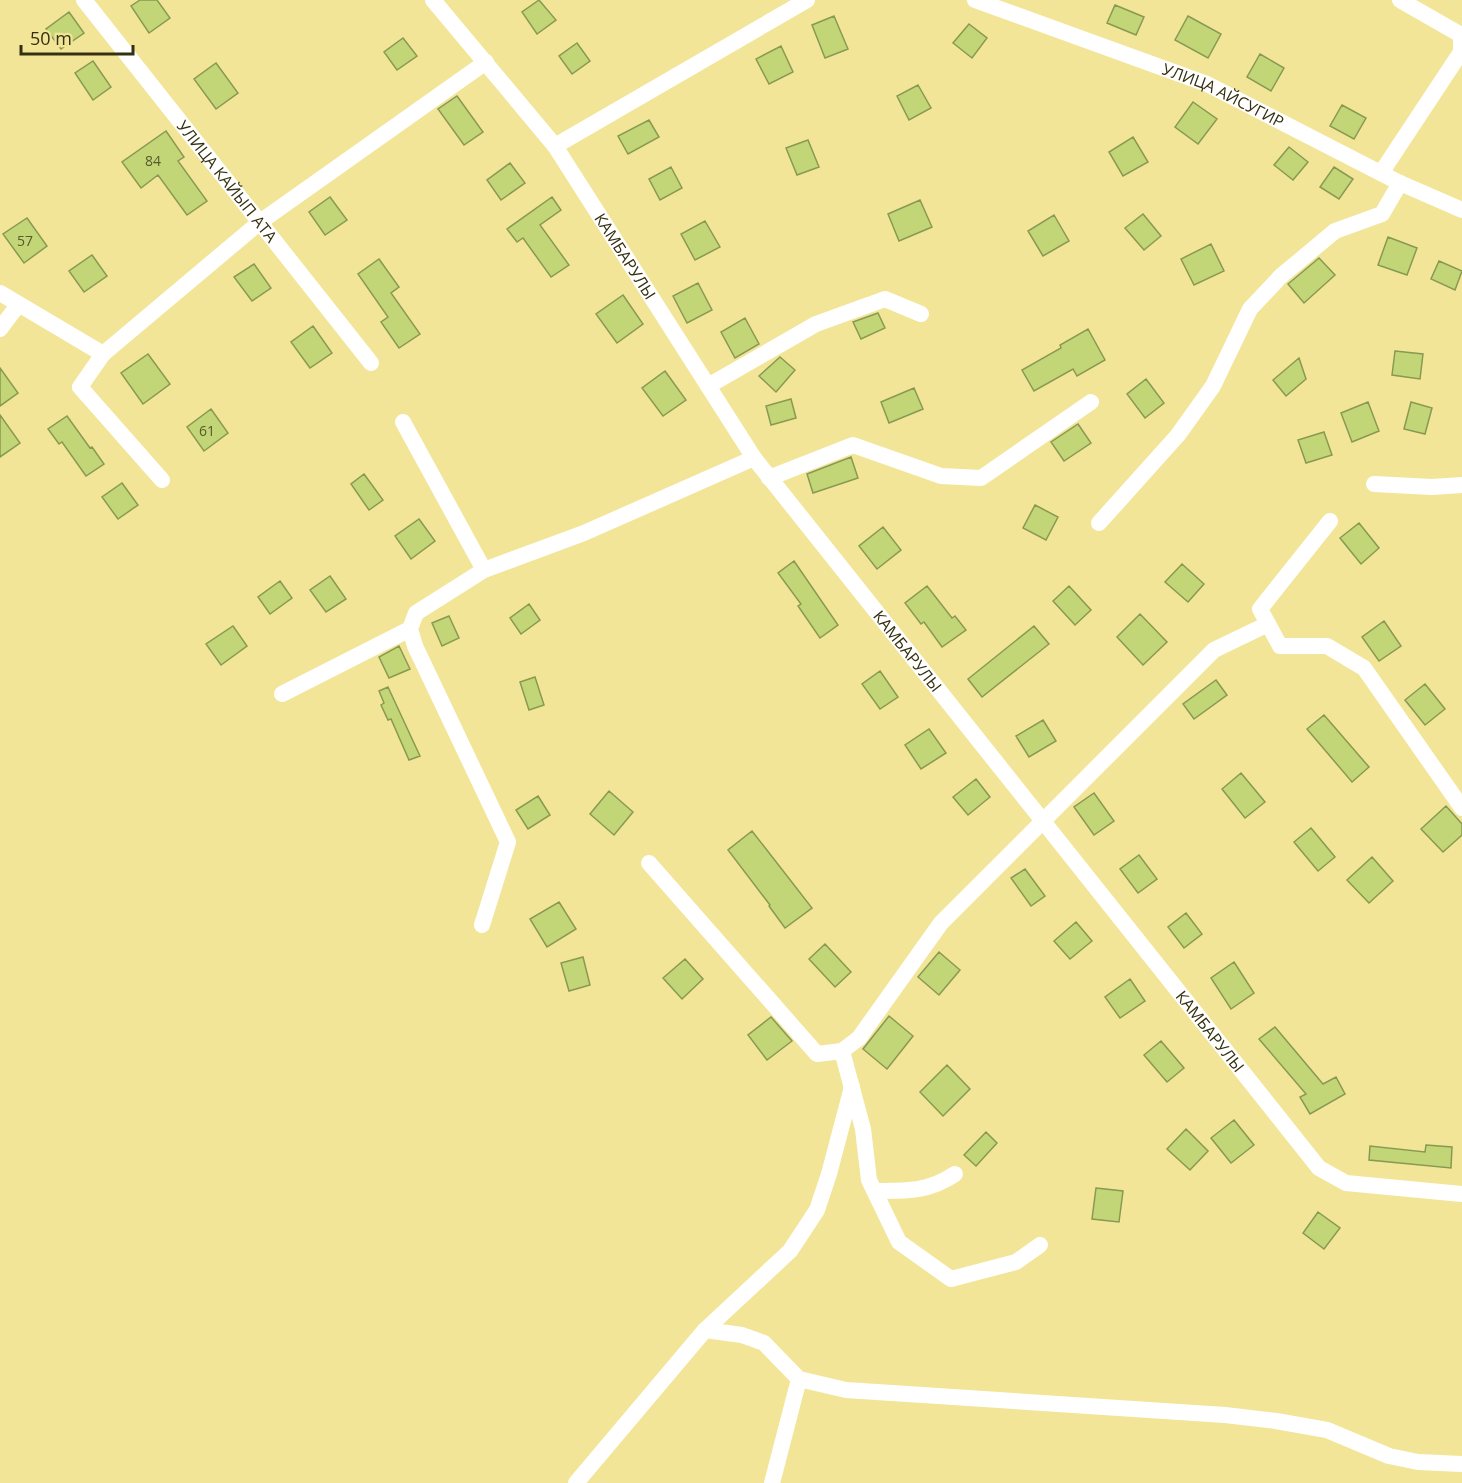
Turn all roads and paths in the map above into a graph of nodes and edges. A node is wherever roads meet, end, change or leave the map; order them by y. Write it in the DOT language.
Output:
graph roads {
  1 [pos="84,0"];
  2 [pos="433,0"];
  3 [pos="807,0"];
  4 [pos="1400,0"];
  5 [pos="980,1"];
  6 [pos="486,62"];
  7 [pos="555,146"];
  8 [pos="1381,173"];
  9 [pos="1400,183"];
  10 [pos="1462,210"];
  11 [pos="260,222"];
  12 [pos="0,293"];
  13 [pos="18,305"];
  14 [pos="921,314"];
  15 [pos="0,329"];
  16 [pos="103,354"];
  17 [pos="371,363"];
  18 [pos="708,386"];
  19 [pos="1090,402"];
  20 [pos="403,422"];
  21 [pos="754,458"];
  22 [pos="769,478"];
  23 [pos="162,480"];
  24 [pos="1374,484"];
  25 [pos="1462,485"];
  26 [pos="1329,521"];
  27 [pos="1099,523"];
  28 [pos="484,570"];
  29 [pos="1268,624"];
  30 [pos="410,629"];
  31 [pos="282,694"];
  32 [pos="1462,808"];
  33 [pos="1044,820"];
  34 [pos="650,863"];
  35 [pos="482,925"];
  36 [pos="842,1051"];
  37 [pos="852,1087"];
  38 [pos="955,1174"];
  39 [pos="875,1191"];
  40 [pos="1462,1194"];
  41 [pos="1040,1245"];
  42 [pos="705,1330"];
  43 [pos="799,1379"];
  44 [pos="1462,1464"];
  45 [pos="576,1483"];
  46 [pos="772,1483"];
  1 -- 11 [label="street, УЛИЦА КАЙЫП АТА"];
  2 -- 6 [label="street, КАМБАРУЛЫ"];
  3 -- 7 [label="street"];
  4 -- 8 [label="street"];
  5 -- 8 [label="street, УЛИЦА АЙСУГИР"];
  6 -- 7 [label="street, КАМБАРУЛЫ"];
  6 -- 11 [label="street"];
  7 -- 18 [label="street, КАМБАРУЛЫ"];
  8 -- 9 [label="street, УЛИЦА АЙСУГИР"];
  9 -- 10 [label="street, УЛИЦА АЙСУГИР"];
  9 -- 27 [label="street"];
  11 -- 16 [label="street"];
  11 -- 17 [label="street, УЛИЦА КАЙЫП АТА"];
  12 -- 13 [label="street"];
  13 -- 15 [label="street"];
  13 -- 16 [label="street"];
  14 -- 18 [label="street"];
  16 -- 23 [label="street"];
  18 -- 21 [label="street, КАМБАРУЛЫ"];
  19 -- 22 [label="street"];
  20 -- 28 [label="street"];
  21 -- 22 [label="street, КАМБАРУЛЫ"];
  21 -- 28 [label="street"];
  22 -- 33 [label="street, КАМБАРУЛЫ"];
  24 -- 25 [label="street"];
  26 -- 29 [label="street"];
  28 -- 30 [label="street"];
  29 -- 32 [label="street"];
  29 -- 33 [label="street"];
  30 -- 31 [label="street"];
  30 -- 35 [label="street"];
  33 -- 36 [label="street"];
  33 -- 40 [label="street, КАМБАРУЛЫ"];
  34 -- 36 [label="street"];
  36 -- 37 [label="street"];
  37 -- 39 [label="street"];
  37 -- 42 [label="street"];
  38 -- 39 [label="street"];
  39 -- 41 [label="street"];
  42 -- 43 [label="street"];
  42 -- 45 [label="street"];
  43 -- 44 [label="street"];
  43 -- 46 [label="street"];
}
